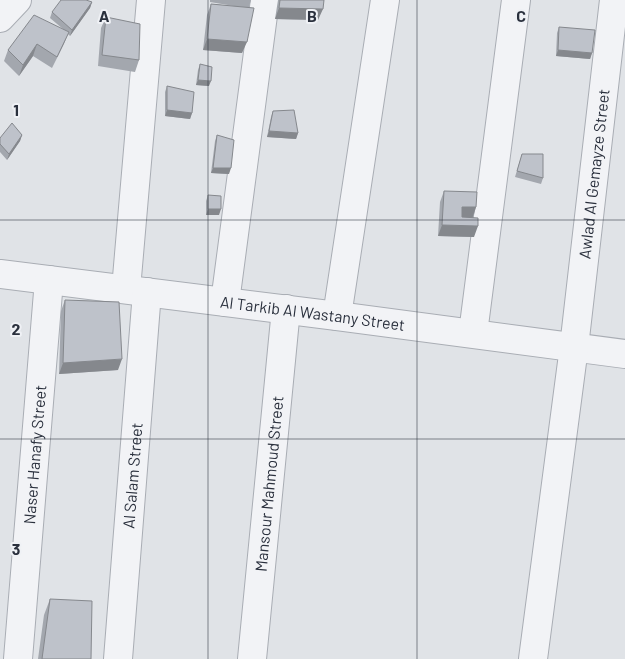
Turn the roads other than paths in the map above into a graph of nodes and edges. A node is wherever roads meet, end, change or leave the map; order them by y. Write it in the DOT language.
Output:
graph roads {
  1 [pos="17,0"];
  2 [pos="151,0"];
  3 [pos="265,0"];
  4 [pos="385,0"];
  5 [pos="516,0"];
  6 [pos="614,0"];
  7 [pos="0,18"];
  8 [pos="0,274"];
  9 [pos="49,280"];
  10 [pos="137,291"];
  11 [pos="225,302"];
  12 [pos="286,309"];
  13 [pos="337,316"];
  14 [pos="473,333"];
  15 [pos="574,347"];
  16 [pos="625,354"];
  17 [pos="18,659"];
  18 [pos="118,659"];
  19 [pos="252,659"];
  20 [pos="533,659"];
  1 -- 7 [label="street"];
  2 -- 10 [label="street, Al Salam Street"];
  3 -- 11 [label="street"];
  4 -- 13 [label="street"];
  5 -- 14 [label="street"];
  6 -- 15 [label="street, Awlad Al Gemayze Street"];
  8 -- 9 [label="street, Al Tarkib Al Wastany Street"];
  9 -- 10 [label="street, Al Tarkib Al Wastany Street"];
  9 -- 17 [label="street, Naser Hanafy Street"];
  10 -- 11 [label="street, Al Tarkib Al Wastany Street"];
  10 -- 18 [label="street, Al Salam Street"];
  11 -- 12 [label="street, Al Tarkib Al Wastany Street"];
  12 -- 13 [label="street, Al Tarkib Al Wastany Street"];
  12 -- 19 [label="street, Mansour Mahmoud Street"];
  13 -- 14 [label="street, Al Tarkib Al Wastany Street"];
  14 -- 15 [label="street, Al Tarkib Al Wastany Street"];
  15 -- 16 [label="street, Al Tarkib Al Wastany Street"];
  15 -- 20 [label="street, Awlad Al Gemayze Street"];
}
